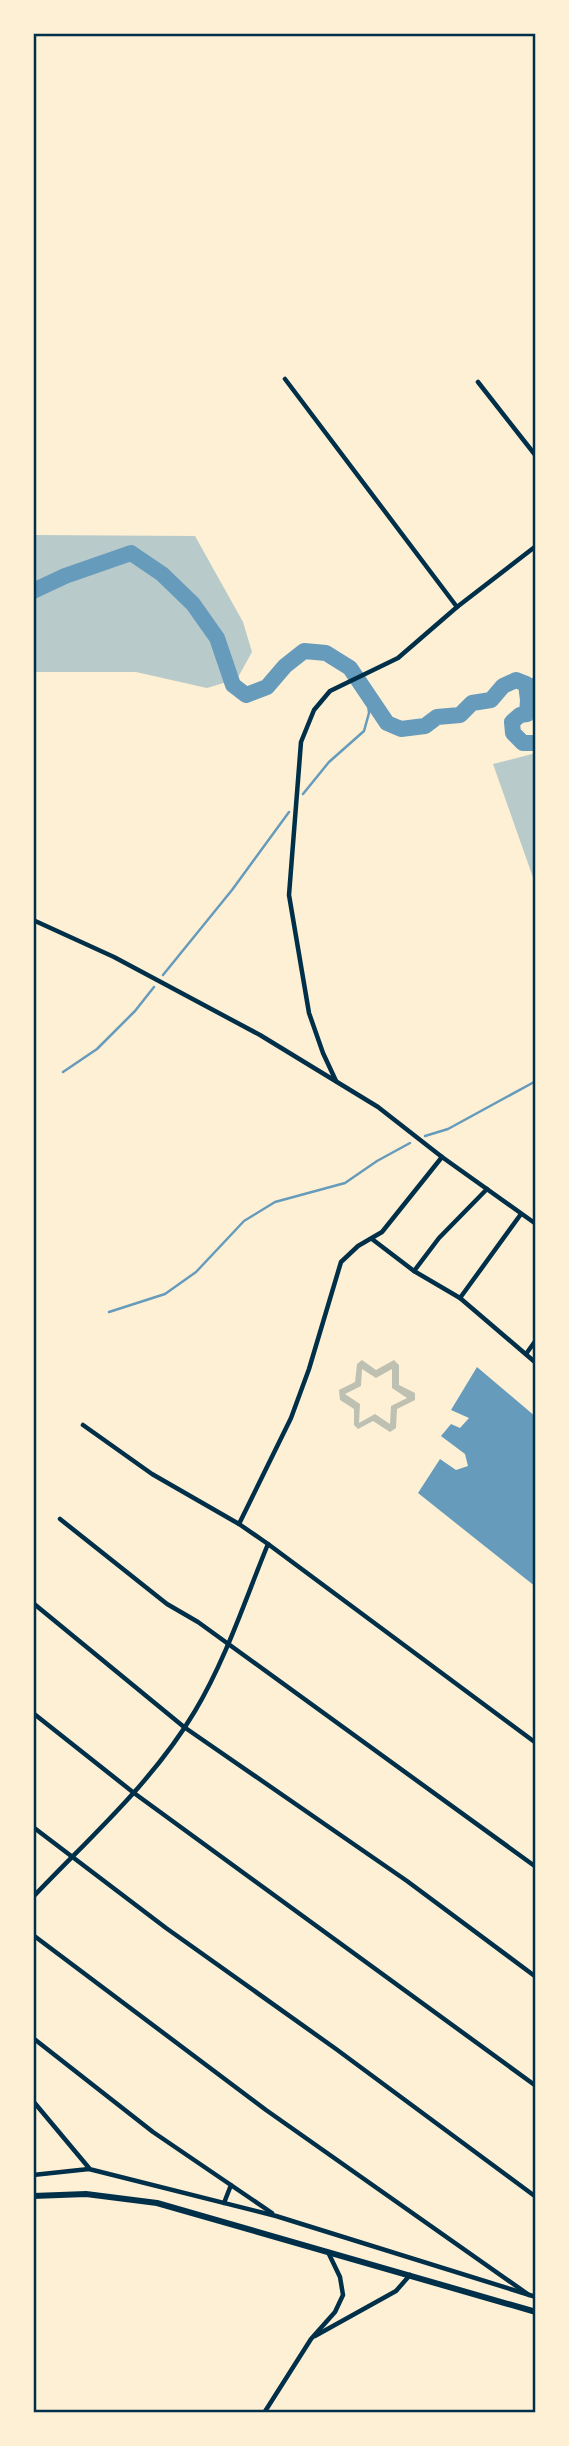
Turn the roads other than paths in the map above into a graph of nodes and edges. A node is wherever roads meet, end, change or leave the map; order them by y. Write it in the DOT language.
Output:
graph roads {
  1 [pos="285,379"];
  2 [pos="478,382"];
  3 [pos="536,456"];
  4 [pos="536,546"];
  5 [pos="457,607"];
  6 [pos="33,920"];
  7 [pos="336,1081"];
  8 [pos="442,1157"];
  9 [pos="487,1189"];
  10 [pos="521,1214"];
  11 [pos="536,1224"];
  12 [pos="372,1239"];
  13 [pos="414,1272"];
  14 [pos="460,1298"];
  15 [pos="536,1340"];
  16 [pos="526,1354"];
  17 [pos="536,1363"];
  18 [pos="83,1425"];
  19 [pos="60,1519"];
  20 [pos="239,1524"];
  21 [pos="268,1544"];
  22 [pos="33,1603"];
  23 [pos="228,1644"];
  24 [pos="33,1713"];
  25 [pos="184,1727"];
  26 [pos="536,1743"];
  27 [pos="134,1793"];
  28 [pos="33,1827"];
  29 [pos="72,1856"];
  30 [pos="536,1867"];
  31 [pos="33,1897"];
  32 [pos="33,1935"];
  33 [pos="536,1978"];
  34 [pos="33,2038"];
  35 [pos="536,2086"];
  36 [pos="33,2101"];
  37 [pos="89,2169"];
  38 [pos="33,2175"];
  39 [pos="231,2185"];
  40 [pos="33,2196"];
  41 [pos="536,2197"];
  42 [pos="224,2203"];
  43 [pos="276,2216"];
  44 [pos="328,2251"];
  45 [pos="411,2274"];
  46 [pos="529,2295"];
  47 [pos="536,2297"];
  48 [pos="536,2312"];
  49 [pos="311,2339"];
  50 [pos="264,2413"];
  1 -- 5 [label="street"];
  2 -- 3 [label="street"];
  4 -- 5 [label="street"];
  5 -- 7 [label="street"];
  6 -- 7 [label="street"];
  7 -- 8 [label="street"];
  8 -- 9 [label="street"];
  8 -- 12 [label="street"];
  9 -- 10 [label="street"];
  9 -- 13 [label="street"];
  10 -- 11 [label="street"];
  10 -- 14 [label="street"];
  12 -- 13 [label="street"];
  12 -- 20 [label="street"];
  13 -- 14 [label="street"];
  14 -- 16 [label="street"];
  15 -- 16 [label="street"];
  16 -- 17 [label="street"];
  18 -- 20 [label="street"];
  19 -- 23 [label="street"];
  20 -- 21 [label="street"];
  21 -- 23 [label="street"];
  21 -- 26 [label="street"];
  22 -- 25 [label="street"];
  23 -- 25 [label="street"];
  23 -- 30 [label="street"];
  24 -- 27 [label="street"];
  25 -- 27 [label="street"];
  25 -- 33 [label="street"];
  27 -- 29 [label="street"];
  27 -- 35 [label="street"];
  28 -- 29 [label="street"];
  29 -- 31 [label="street"];
  29 -- 41 [label="street"];
  32 -- 46 [label="street"];
  34 -- 39 [label="street"];
  36 -- 37 [label="street"];
  37 -- 38 [label="street"];
  37 -- 42 [label="street"];
  39 -- 42 [label="street"];
  39 -- 43 [label="street"];
  40 -- 44 [label="main road"];
  42 -- 43 [label="street"];
  43 -- 46 [label="street"];
  44 -- 45 [label="main road"];
  44 -- 49 [label="street"];
  45 -- 48 [label="main road"];
  45 -- 49 [label="street"];
  46 -- 47 [label="street"];
  49 -- 50 [label="street"];
}
